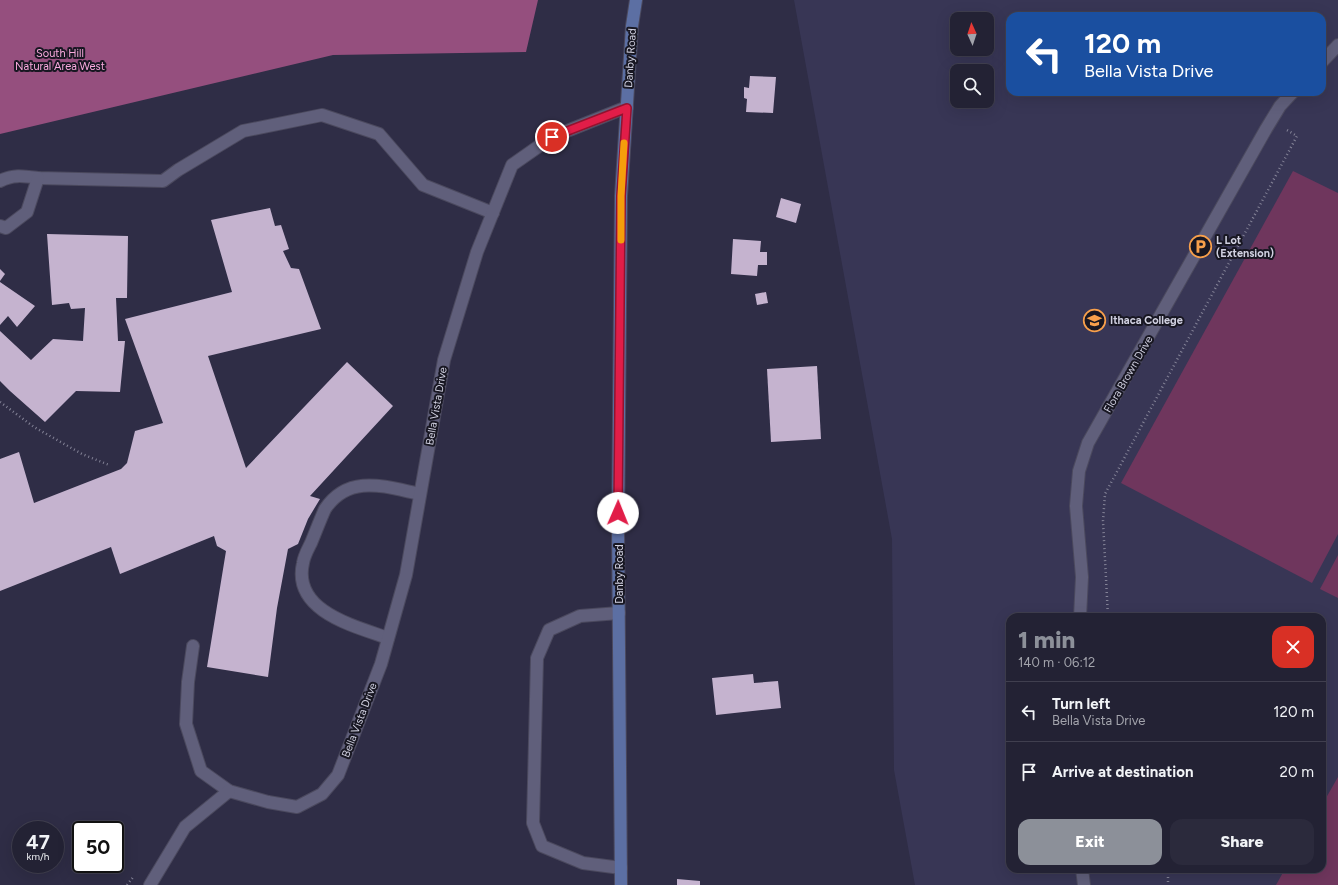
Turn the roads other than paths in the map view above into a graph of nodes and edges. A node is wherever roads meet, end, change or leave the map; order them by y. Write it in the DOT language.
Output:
graph roads {
  1 [pos="636,0"];
  2 [pos="1338,45"];
  3 [pos="1326,58"];
  4 [pos="1289,96"];
  5 [pos="627,108"];
  6 [pos="38,178"];
  7 [pos="0,181"];
  8 [pos="493,213"];
  9 [pos="0,226"];
  10 [pos="420,494"];
  11 [pos="619,613"];
  12 [pos="1080,613"];
  13 [pos="388,638"];
  14 [pos="193,646"];
  15 [pos="229,791"];
  16 [pos="621,868"];
  17 [pos="1082,873"];
  18 [pos="150,885"];
  19 [pos="621,885"];
  20 [pos="1084,885"];
  1 -- 5 [label="main road, Danby Road"];
  2 -- 3 [label="street"];
  4 -- 12 [label="street, Flora Brown Drive"];
  5 -- 8 [label="street, Bella Vista Drive"];
  5 -- 11 [label="main road, Danby Road"];
  6 -- 7 [label="street"];
  6 -- 8 [label="street"];
  6 -- 9 [label="street"];
  8 -- 10 [label="street, Bella Vista Drive"];
  10 -- 13 [label="street, Bella Vista Drive"];
  10 -- 13 [label="street"];
  11 -- 16 [label="main road, Danby Road"];
  11 -- 16 [label="street"];
  13 -- 15 [label="street, Bella Vista Drive"];
  14 -- 15 [label="street, Bella Vista Drive"];
  15 -- 18 [label="street"];
  16 -- 19 [label="main road, Danby Road"];
  17 -- 20 [label="street"];
}
